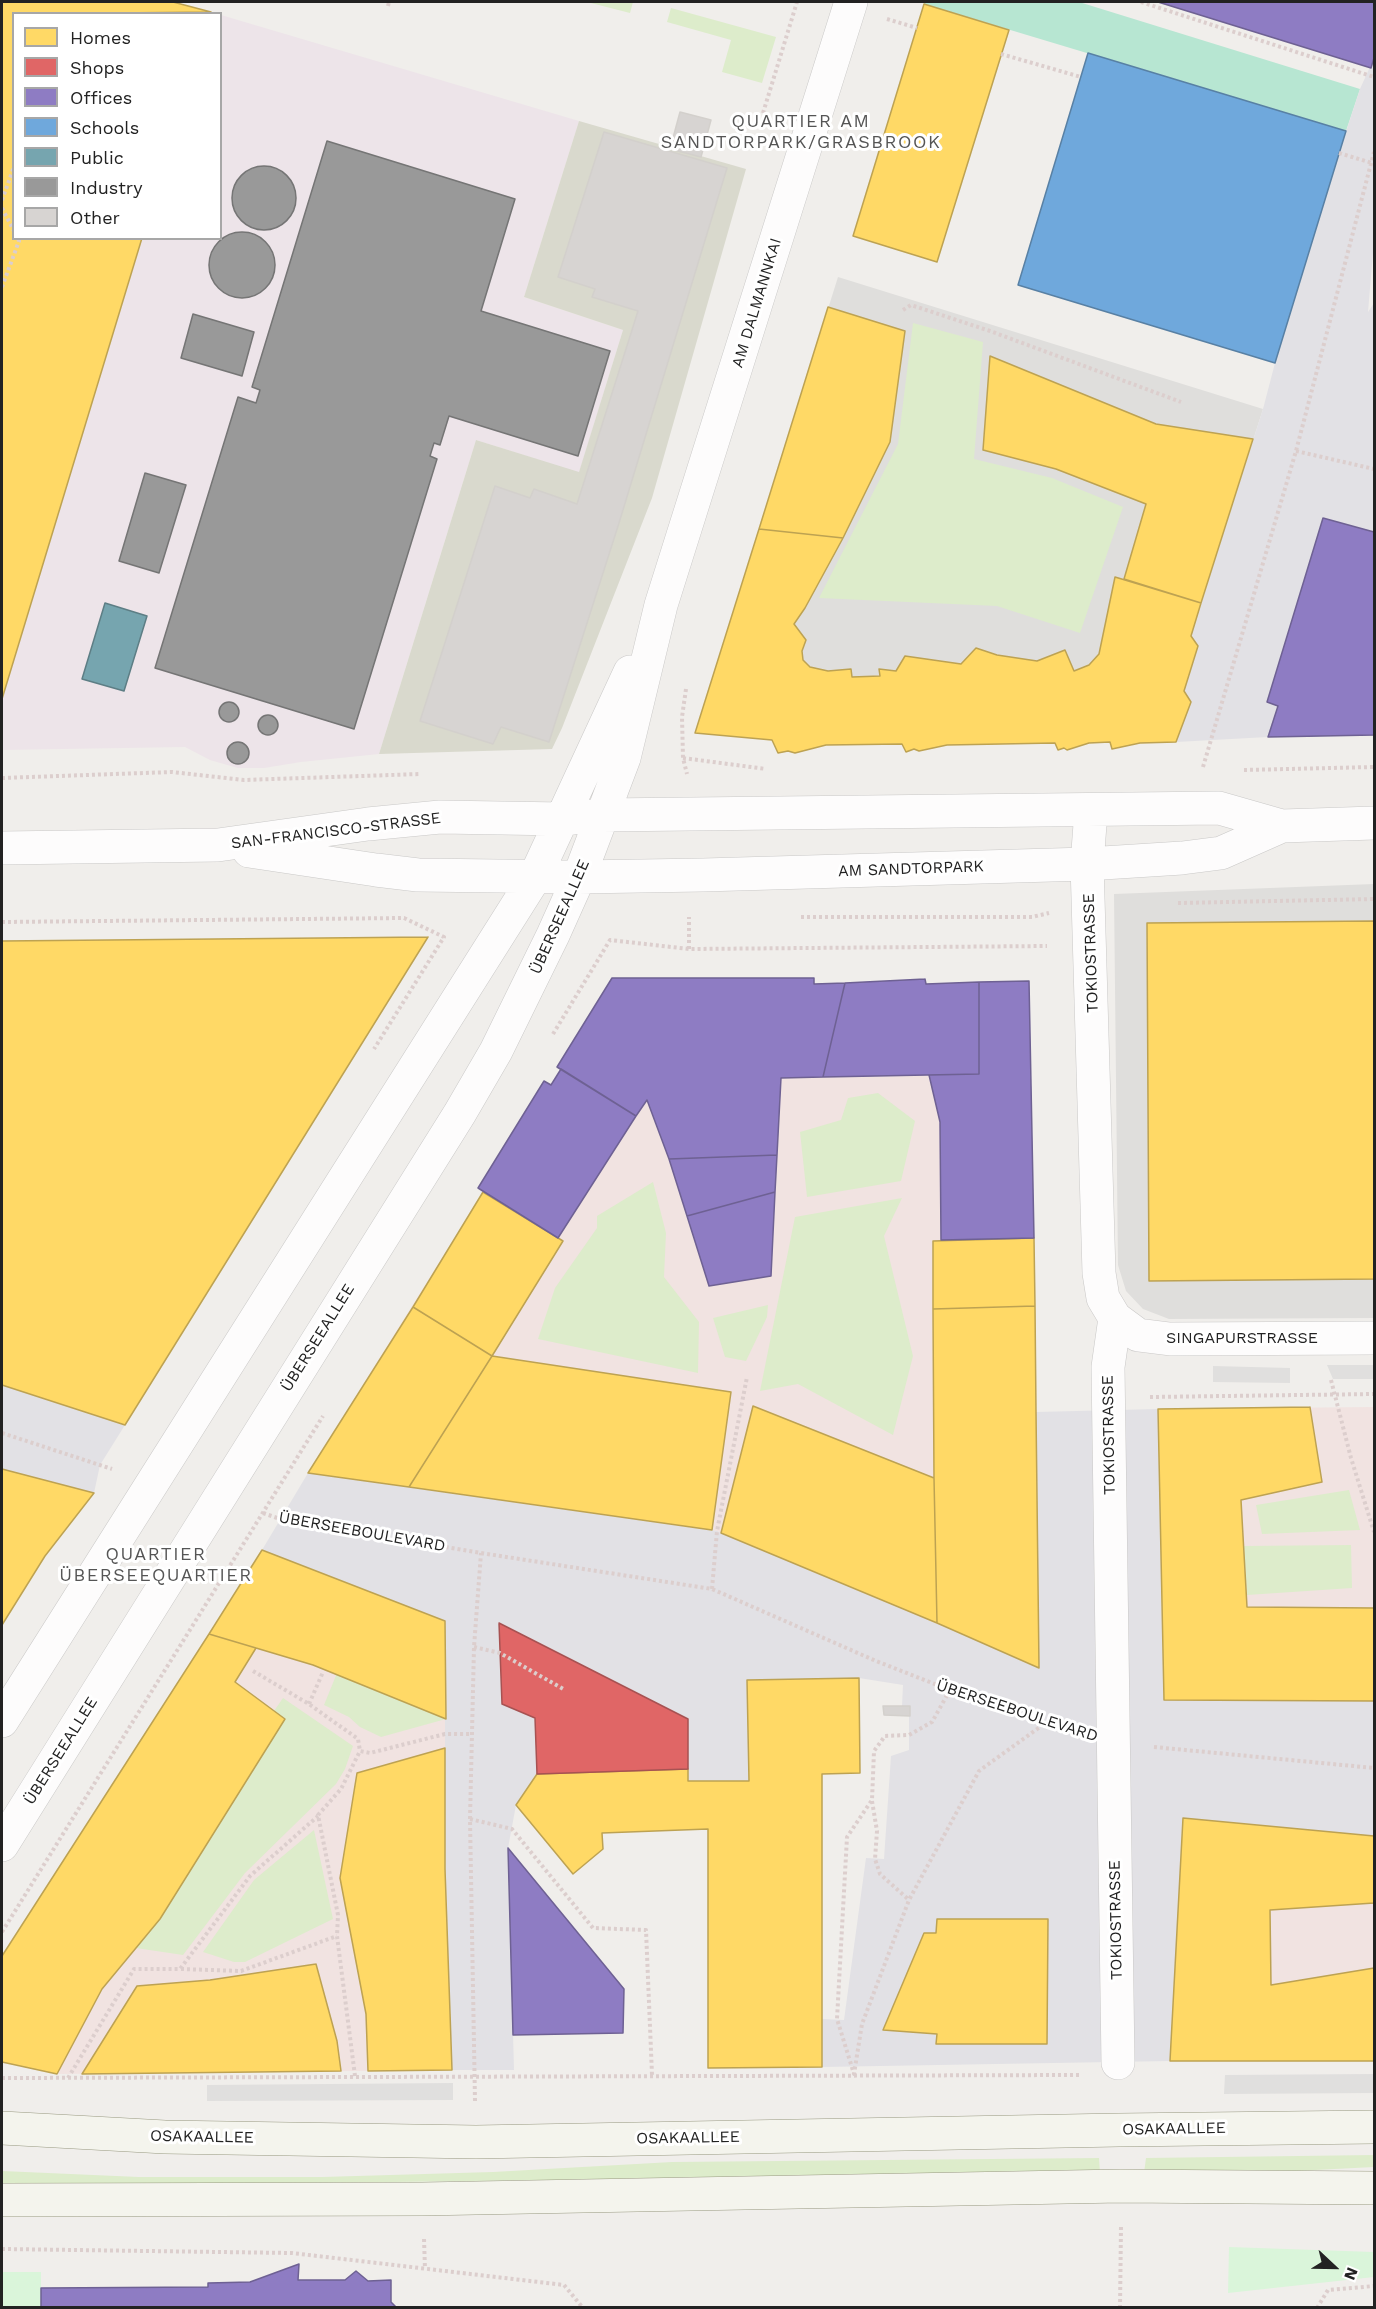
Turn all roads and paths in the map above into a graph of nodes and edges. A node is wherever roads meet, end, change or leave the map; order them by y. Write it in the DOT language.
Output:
graph roads {
  1 [pos="797,2"];
  2 [pos="850,2"];
  3 [pos="1141,2"];
  4 [pos="886,19"];
  5 [pos="916,28"];
  6 [pos="1001,54"];
  7 [pos="1081,77"];
  8 [pos="1374,77"];
  9 [pos="763,113"];
  10 [pos="1374,152"];
  11 [pos="1339,153"];
  12 [pos="1372,163"];
  13 [pos="12,172"];
  14 [pos="2,200"];
  15 [pos="2,208"];
  16 [pos="12,227"];
  17 [pos="19,240"];
  18 [pos="2,287"];
  19 [pos="903,310"];
  20 [pos="1181,402"];
  21 [pos="1296,451"];
  22 [pos="1374,469"];
  23 [pos="662,605"];
  24 [pos="683,758"];
  25 [pos="778,771"];
  26 [pos="432,774"];
  27 [pos="2,778"];
  28 [pos="1184,809"];
  29 [pos="1091,811"];
  30 [pos="603,815"];
  31 [pos="562,819"];
  32 [pos="1374,823"];
  33 [pos="1282,826"];
  34 [pos="218,845"];
  35 [pos="2,848"];
  36 [pos="1088,864"];
  37 [pos="535,877"];
  38 [pos="579,878"];
  39 [pos="1374,899"];
  40 [pos="1173,903"];
  41 [pos="1090,905"];
  42 [pos="2,922"];
  43 [pos="444,937"];
  44 [pos="600,939"];
  45 [pos="610,940"];
  46 [pos="549,1042"];
  47 [pos="1115,1318"];
  48 [pos="1374,1338"];
  49 [pos="747,1377"];
  50 [pos="1374,1394"];
  51 [pos="1109,1398"];
  52 [pos="1337,1407"];
  53 [pos="324,1414"];
  54 [pos="2,1433"];
  55 [pos="100,1465"];
  56 [pos="254,1511"];
  57 [pos="264,1513"];
  58 [pos="1374,1532"];
  59 [pos="481,1553"];
  60 [pos="712,1589"];
  61 [pos="474,1647"];
  62 [pos="253,1671"];
  63 [pos="323,1672"];
  64 [pos="565,1690"];
  65 [pos="950,1690"];
  66 [pos="309,1704"];
  67 [pos="2,1721"];
  68 [pos="1045,1723"];
  69 [pos="471,1734"];
  70 [pos="1112,1742"];
  71 [pos="360,1751"];
  72 [pos="1374,1768"];
  73 [pos="872,1800"];
  74 [pos="318,1815"];
  75 [pos="470,1819"];
  76 [pos="2,1845"];
  77 [pos="909,1900"];
  78 [pos="2,1932"];
  79 [pos="337,1936"];
  80 [pos="180,1969"];
  81 [pos="1105,2069"];
  82 [pos="854,2074"];
  83 [pos="652,2075"];
  84 [pos="355,2076"];
  85 [pos="474,2076"];
  86 [pos="2,2078"];
  87 [pos="68,2078"];
  88 [pos="1374,2127"];
  89 [pos="2,2128"];
  90 [pos="1374,2188"];
  91 [pos="2,2200"];
  92 [pos="1120,2243"];
  93 [pos="2,2249"];
  94 [pos="1374,2286"];
  95 [pos="583,2307"];
  96 [pos="1120,2307"];
  97 [pos="1317,2307"];
  1 -- 9 [label="path"];
  2 -- 23 [label="street, AM DALMANNKAI"];
  3 -- 8 [label="path"];
  4 -- 5 [label="path"];
  6 -- 7 [label="path"];
  10 -- 12 [label="path"];
  11 -- 12 [label="path"];
  12 -- 21 [label="path"];
  13 -- 14 [label="path"];
  15 -- 16 [label="path"];
  17 -- 18 [label="path"];
  19 -- 20 [label="path"];
  21 -- 22 [label="path"];
  21 -- 28 [label="path"];
  23 -- 30 [label="street, AM DALMANNKAI"];
  23 -- 31 [label="street, AM DALMANNKAI"];
  24 -- 25 [label="path"];
  26 -- 27 [label="path"];
  28 -- 29 [label="street, AM SANDTORPARK"];
  28 -- 33 [label="street, AM SANDTORPARK"];
  29 -- 30 [label="street, AM SANDTORPARK"];
  29 -- 36 [label="street, TOKIOSTRASSE"];
  30 -- 31 [label="street, AM SANDTORPARK"];
  30 -- 38 [label="street, ÜBERSEEALLEE"];
  31 -- 34 [label="street, SAN-FRANCISCO-STRASSE"];
  31 -- 37 [label="street"];
  32 -- 33 [label="street, AM SANDTORPARK"];
  33 -- 36 [label="street, AM SANDTORPARK"];
  34 -- 35 [label="street, SAN-FRANCISCO-STRASSE"];
  34 -- 37 [label="street, SAN-FRANCISCO-STRASSE"];
  36 -- 38 [label="street, AM SANDTORPARK"];
  36 -- 41 [label="street, TOKIOSTRASSE"];
  37 -- 38 [label="street, AM SANDTORPARK"];
  37 -- 67 [label="street"];
  38 -- 76 [label="street, ÜBERSEEALLEE"];
  39 -- 40 [label="path"];
  41 -- 45 [label="path"];
  41 -- 47 [label="street, TOKIOSTRASSE"];
  42 -- 43 [label="path"];
  44 -- 45 [label="path"];
  45 -- 46 [label="path"];
  47 -- 48 [label="street, SINGAPURSTRASSE"];
  47 -- 51 [label="street, TOKIOSTRASSE"];
  49 -- 60 [label="path"];
  50 -- 51 [label="path"];
  51 -- 70 [label="street, TOKIOSTRASSE"];
  52 -- 58 [label="path"];
  53 -- 57 [label="path"];
  54 -- 55 [label="path"];
  56 -- 57 [label="path, ÜBERSEEBOULEVARD"];
  57 -- 59 [label="path, ÜBERSEEBOULEVARD"];
  57 -- 78 [label="path"];
  59 -- 60 [label="path, ÜBERSEEBOULEVARD"];
  59 -- 61 [label="path"];
  60 -- 65 [label="path, ÜBERSEEBOULEVARD"];
  61 -- 64 [label="path"];
  61 -- 69 [label="path"];
  62 -- 66 [label="path"];
  63 -- 66 [label="path"];
  65 -- 68 [label="path, ÜBERSEEBOULEVARD"];
  65 -- 73 [label="path"];
  66 -- 71 [label="path"];
  68 -- 70 [label="path, ÜBERSEEBOULEVARD"];
  68 -- 77 [label="path"];
  69 -- 71 [label="path"];
  69 -- 75 [label="path"];
  70 -- 72 [label="path, ÜBERSEEBOULEVARD"];
  70 -- 81 [label="street, TOKIOSTRASSE"];
  71 -- 74 [label="path"];
  73 -- 77 [label="path"];
  73 -- 82 [label="path"];
  74 -- 79 [label="path"];
  74 -- 80 [label="path"];
  75 -- 83 [label="path"];
  75 -- 85 [label="path"];
  77 -- 82 [label="path"];
  79 -- 80 [label="path"];
  79 -- 84 [label="path"];
  80 -- 87 [label="path"];
  81 -- 82 [label="path"];
  82 -- 83 [label="path"];
  83 -- 85 [label="path"];
  84 -- 85 [label="path"];
  84 -- 87 [label="path"];
  86 -- 87 [label="path"];
  88 -- 89 [label="main road, OSAKAALLEE"];
  90 -- 91 [label="main road"];
  92 -- 96 [label="path"];
  93 -- 95 [label="path"];
  94 -- 97 [label="path"];
}
